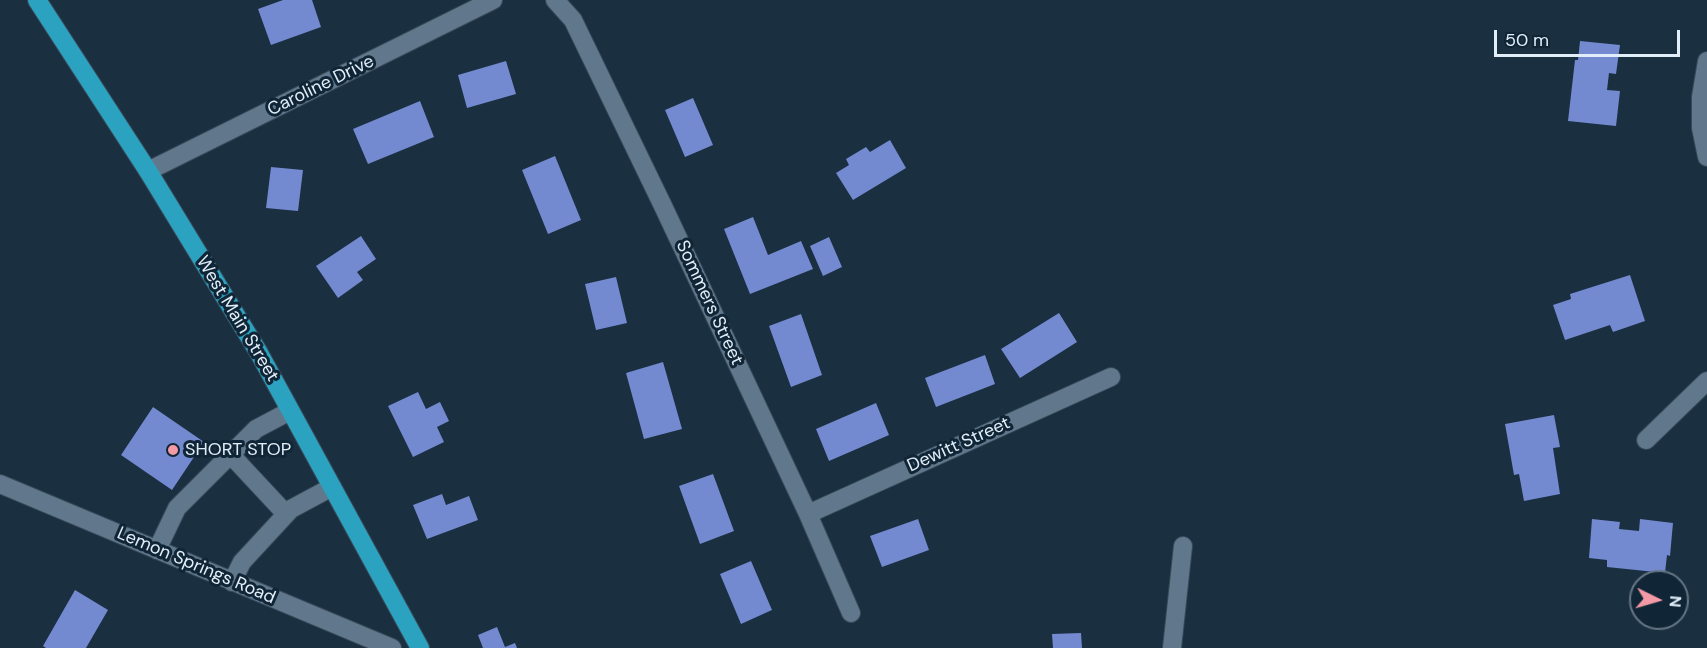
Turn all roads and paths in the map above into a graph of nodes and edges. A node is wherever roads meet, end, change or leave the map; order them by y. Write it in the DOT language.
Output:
graph roads {
  1 [pos="37,0"];
  2 [pos="493,0"];
  3 [pos="555,0"];
  4 [pos="1707,61"];
  5 [pos="1707,158"];
  6 [pos="148,171"];
  7 [pos="1111,377"];
  8 [pos="1707,381"];
  9 [pos="291,411"];
  10 [pos="1646,440"];
  11 [pos="230,454"];
  12 [pos="0,484"];
  13 [pos="332,487"];
  14 [pos="286,514"];
  15 [pos="808,514"];
  16 [pos="1183,546"];
  17 [pos="157,550"];
  18 [pos="232,582"];
  19 [pos="851,613"];
  20 [pos="392,648"];
  21 [pos="420,648"];
  22 [pos="1172,648"];
  1 -- 6 [label="main road, West Main Street"];
  2 -- 6 [label="street, Caroline Drive"];
  3 -- 15 [label="street, Sommers Street"];
  4 -- 5 [label="street"];
  6 -- 9 [label="main road, West Main Street"];
  7 -- 15 [label="street, Dewitt Street"];
  8 -- 10 [label="street"];
  9 -- 11 [label="street"];
  9 -- 13 [label="main road, West Main Street"];
  11 -- 14 [label="street"];
  11 -- 17 [label="street"];
  12 -- 17 [label="street, Lemon Springs Road"];
  13 -- 14 [label="street"];
  13 -- 21 [label="main road, West Main Street"];
  14 -- 18 [label="street"];
  15 -- 19 [label="street, Sommers Street"];
  16 -- 22 [label="street"];
  17 -- 18 [label="street, Lemon Springs Road"];
  18 -- 20 [label="street, Lemon Springs Road"];
}
